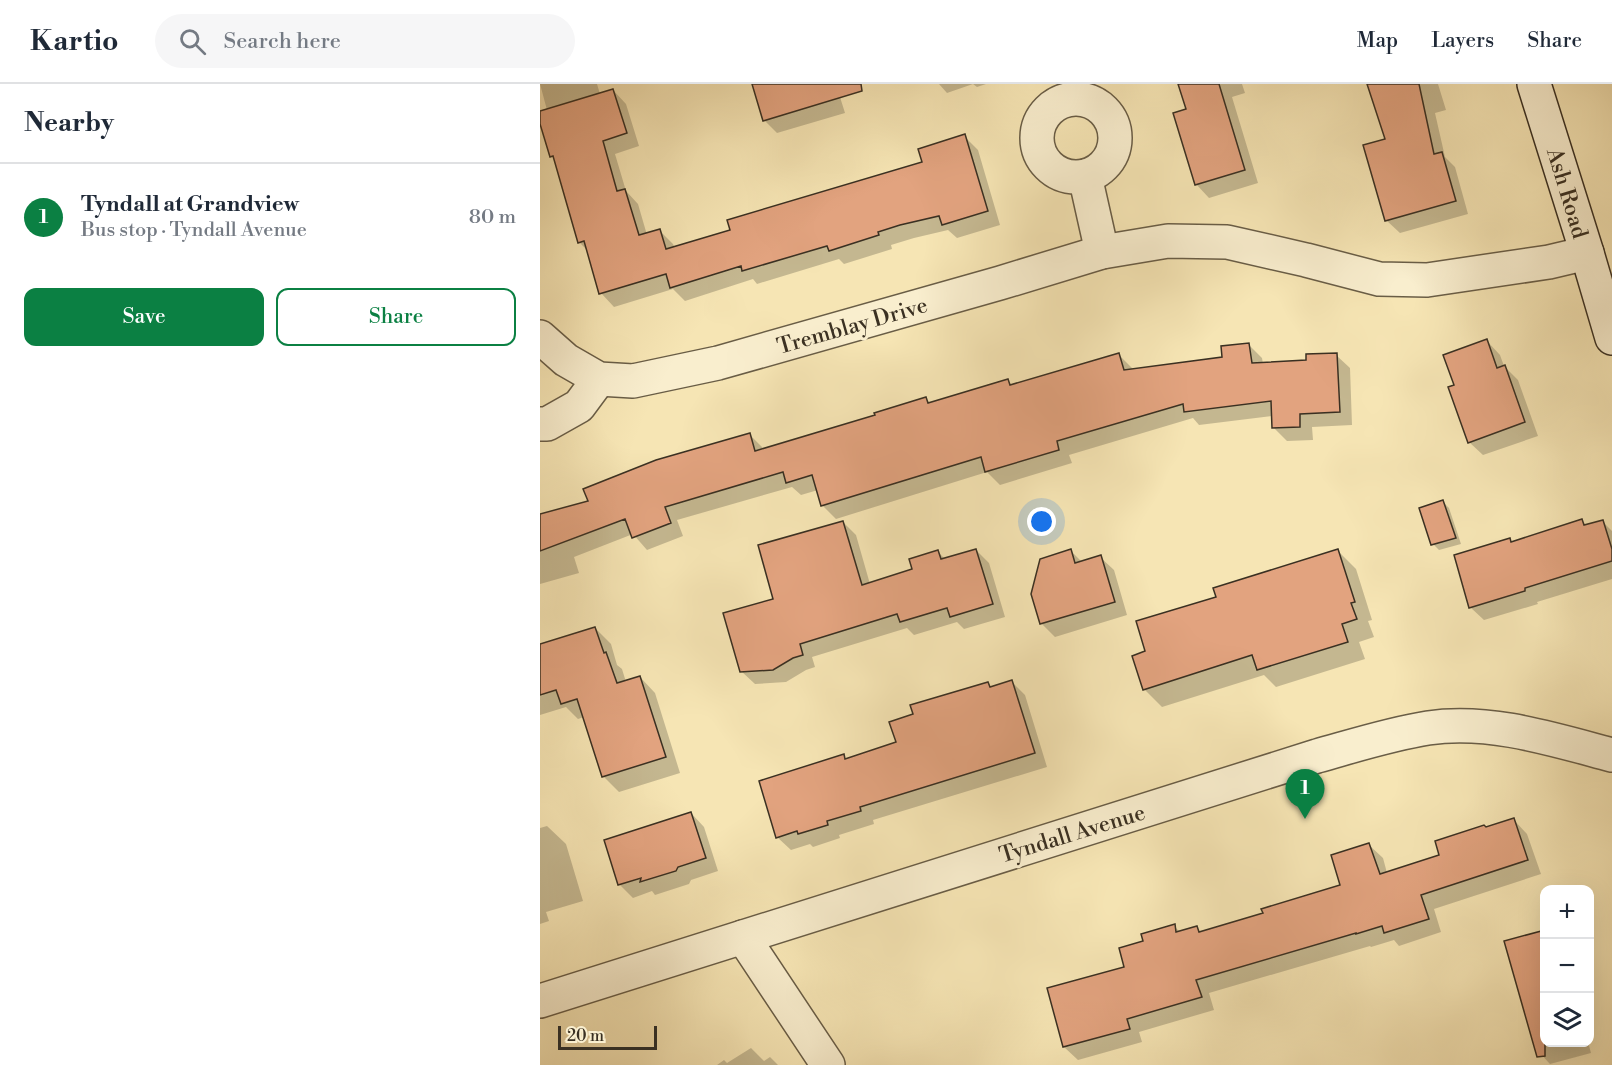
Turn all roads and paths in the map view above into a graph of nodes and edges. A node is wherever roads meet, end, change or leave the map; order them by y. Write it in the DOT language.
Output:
graph roads {
  1 [pos="1534,84"];
  2 [pos="1085,176"];
  3 [pos="1102,252"];
  4 [pos="1587,253"];
  5 [pos="540,337"];
  6 [pos="1612,338"];
  7 [pos="600,379"];
  8 [pos="540,424"];
  9 [pos="1612,754"];
  10 [pos="743,937"];
  11 [pos="540,1001"];
  12 [pos="828,1065"];
  1 -- 4 [label="street, Ash Road"];
  2 -- 3 [label="street"];
  3 -- 4 [label="street, Tremblay Drive"];
  3 -- 7 [label="street, Tremblay Drive"];
  4 -- 6 [label="street, Ash Road"];
  5 -- 7 [label="street, Tremblay Drive"];
  7 -- 8 [label="street"];
  9 -- 10 [label="street, Tyndall Avenue"];
  10 -- 11 [label="street, Tyndall Avenue"];
  10 -- 12 [label="street"];
}
